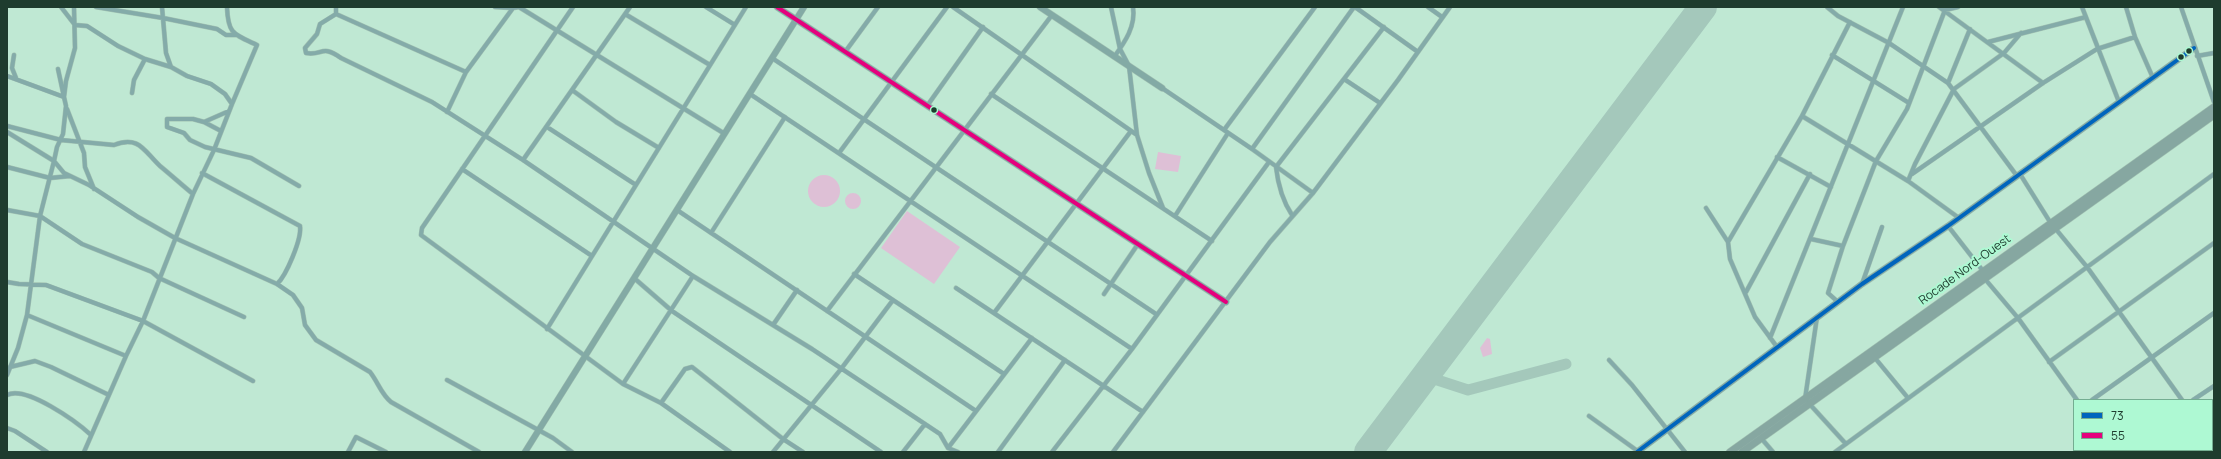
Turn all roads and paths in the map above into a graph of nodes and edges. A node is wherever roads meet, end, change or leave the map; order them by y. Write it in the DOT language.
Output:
graph roads {
  1 [pos="61,7"];
  2 [pos="74,7"];
  3 [pos="96,7"];
  4 [pos="162,7"];
  5 [pos="227,7"];
  6 [pos="336,7"];
  7 [pos="495,7"];
  8 [pos="519,7"];
  9 [pos="573,7"];
  10 [pos="630,7"];
  11 [pos="706,7"];
  12 [pos="746,7"];
  13 [pos="777,7"];
  14 [pos="804,7"];
  15 [pos="878,7"];
  16 [pos="947,7"];
  17 [pos="953,7"];
  18 [pos="1040,7"];
  19 [pos="1111,7"];
  20 [pos="1133,7"];
  21 [pos="1314,7"];
  22 [pos="1355,7"];
  23 [pos="1428,7"];
  24 [pos="1450,7"];
  25 [pos="1827,7"];
  26 [pos="1903,7"];
  27 [pos="1939,7"];
  28 [pos="1958,7"];
  29 [pos="2082,7"];
  30 [pos="2126,7"];
  31 [pos="2181,7"];
  32 [pos="514,8"];
  33 [pos="1945,10"];
  34 [pos="336,14"];
  35 [pos="625,14"];
  36 [pos="1052,15"];
  37 [pos="1442,17"];
  38 [pos="2086,17"];
  39 [pos="163,18"];
  40 [pos="796,20"];
  41 [pos="1850,22"];
  42 [pos="735,24"];
  43 [pos="75,25"];
  44 [pos="983,27"];
  45 [pos="1384,27"];
  46 [pos="1970,29"];
  47 [pos="558,30"];
  48 [pos="2021,33"];
  49 [pos="236,35"];
  50 [pos="2135,37"];
  51 [pos="1988,42"];
  52 [pos="1889,43"];
  53 [pos="2194,48"];
  54 [pos="1120,49"];
  55 [pos="2097,49"];
  56 [pos="845,52"];
  57 [pos="1418,52"];
  58 [pos="2004,53"];
  59 [pos="2214,53"];
  60 [pos="1022,54"];
  61 [pos="14,55"];
  62 [pos="1832,55"];
  63 [pos="598,56"];
  64 [pos="2197,56"];
  65 [pos="1114,57"];
  66 [pos="772,58"];
  67 [pos="145,59"];
  68 [pos="1923,65"];
  69 [pos="710,66"];
  70 [pos="1129,66"];
  71 [pos="171,67"];
  72 [pos="58,69"];
  73 [pos="466,72"];
  74 [pos="7,76"];
  75 [pos="2153,78"];
  76 [pos="1344,79"];
  77 [pos="17,80"];
  78 [pos="1873,81"];
  79 [pos="891,82"];
  80 [pos="1948,82"];
  81 [pos="2043,83"];
  82 [pos="1162,88"];
  83 [pos="1954,89"];
  84 [pos="572,90"];
  85 [pos="132,93"];
  86 [pos="750,94"];
  87 [pos="992,94"];
  88 [pos="64,97"];
  89 [pos="2119,102"];
  90 [pos="2214,102"];
  91 [pos="1380,103"];
  92 [pos="1910,103"];
  93 [pos="232,104"];
  94 [pos="66,106"];
  95 [pos="927,106"];
  96 [pos="2214,107"];
  97 [pos="683,109"];
  98 [pos="229,111"];
  99 [pos="447,112"];
  100 [pos="2214,115"];
  101 [pos="1802,116"];
  102 [pos="785,117"];
  103 [pos="864,120"];
  104 [pos="204,122"];
  105 [pos="7,126"];
  106 [pos="547,127"];
  107 [pos="1981,127"];
  108 [pos="964,130"];
  109 [pos="221,131"];
  110 [pos="1131,131"];
  111 [pos="7,132"];
  112 [pos="1226,132"];
  113 [pos="725,134"];
  114 [pos="484,135"];
  115 [pos="1138,135"];
  116 [pos="61,140"];
  117 [pos="80,141"];
  118 [pos="1848,143"];
  119 [pos="659,148"];
  120 [pos="1252,149"];
  121 [pos="214,150"];
  122 [pos="839,153"];
  123 [pos="1777,157"];
  124 [pos="524,160"];
  125 [pos="54,161"];
  126 [pos="1876,161"];
  127 [pos="1269,162"];
  128 [pos="7,167"];
  129 [pos="936,167"];
  130 [pos="1276,167"];
  131 [pos="462,169"];
  132 [pos="1103,169"];
  133 [pos="202,172"];
  134 [pos="1810,174"];
  135 [pos="1912,174"];
  136 [pos="2214,174"];
  137 [pos="2018,175"];
  138 [pos="71,176"];
  139 [pos="50,178"];
  140 [pos="1908,181"];
  141 [pos="636,185"];
  142 [pos="299,186"];
  143 [pos="1831,186"];
  144 [pos="94,189"];
  145 [pos="1313,193"];
  146 [pos="193,194"];
  147 [pos="910,201"];
  148 [pos="1076,204"];
  149 [pos="1163,208"];
  150 [pos="1706,208"];
  151 [pos="7,210"];
  152 [pos="677,210"];
  153 [pos="1292,215"];
  154 [pos="40,216"];
  155 [pos="1175,216"];
  156 [pos="1959,218"];
  157 [pos="614,222"];
  158 [pos="2052,225"];
  159 [pos="1948,226"];
  160 [pos="1882,228"];
  161 [pos="711,233"];
  162 [pos="175,238"];
  163 [pos="1811,239"];
  164 [pos="1212,241"];
  165 [pos="1048,242"];
  166 [pos="1728,242"];
  167 [pos="2214,243"];
  168 [pos="1138,244"];
  169 [pos="1842,246"];
  170 [pos="653,248"];
  171 [pos="592,256"];
  172 [pos="2087,267"];
  173 [pos="854,274"];
  174 [pos="1185,275"];
  175 [pos="1984,275"];
  176 [pos="693,276"];
  177 [pos="1022,276"];
  178 [pos="159,278"];
  179 [pos="634,278"];
  180 [pos="7,282"];
  181 [pos="277,284"];
  182 [pos="1111,284"];
  183 [pos="1862,284"];
  184 [pos="31,285"];
  185 [pos="956,288"];
  186 [pos="797,290"];
  187 [pos="1746,292"];
  188 [pos="1104,294"];
  189 [pos="893,300"];
  190 [pos="1226,302"];
  191 [pos="1838,302"];
  192 [pos="672,311"];
  193 [pos="827,311"];
  194 [pos="2119,312"];
  195 [pos="994,313"];
  196 [pos="2214,313"];
  197 [pos="1156,314"];
  198 [pos="27,315"];
  199 [pos="244,317"];
  200 [pos="1818,317"];
  201 [pos="2018,318"];
  202 [pos="143,321"];
  203 [pos="773,324"];
  204 [pos="548,329"];
  205 [pos="866,337"];
  206 [pos="1032,338"];
  207 [pos="1770,338"];
  208 [pos="1777,347"];
  209 [pos="1132,349"];
  210 [pos="126,356"];
  211 [pos="585,357"];
  212 [pos="1875,358"];
  213 [pos="2150,358"];
  214 [pos="1065,360"];
  215 [pos="1609,360"];
  216 [pos="2049,362"];
  217 [pos="10,367"];
  218 [pos="841,369"];
  219 [pos="1004,374"];
  220 [pos="7,375"];
  221 [pos="447,380"];
  222 [pos="253,381"];
  223 [pos="623,384"];
  224 [pos="1103,385"];
  225 [pos="2214,386"];
  226 [pos="7,395"];
  227 [pos="109,395"];
  228 [pos="1908,398"];
  229 [pos="2076,399"];
  230 [pos="2093,399"];
  231 [pos="2181,399"];
  232 [pos="2194,399"];
  233 [pos="1807,402"];
  234 [pos="661,403"];
  235 [pos="812,405"];
  236 [pos="976,411"];
  237 [pos="1143,412"];
  238 [pos="1589,416"];
  239 [pos="925,424"];
  240 [pos="7,428"];
  241 [pos="1667,430"];
  242 [pos="539,431"];
  243 [pos="91,435"];
  244 [pos="1762,438"];
  245 [pos="783,439"];
  246 [pos="1846,444"];
  247 [pos="948,448"];
  248 [pos="39,450"];
  249 [pos="47,452"];
  250 [pos="84,452"];
  251 [pos="348,452"];
  252 [pos="386,452"];
  253 [pos="479,452"];
  254 [pos="525,452"];
  255 [pos="572,452"];
  256 [pos="730,452"];
  257 [pos="773,452"];
  258 [pos="803,452"];
  259 [pos="881,452"];
  260 [pos="903,452"];
  261 [pos="958,452"];
  262 [pos="998,452"];
  263 [pos="1052,452"];
  264 [pos="1112,452"];
  265 [pos="1638,452"];
  266 [pos="1685,452"];
  267 [pos="1730,452"];
  268 [pos="1742,452"];
  269 [pos="1773,452"];
  270 [pos="1835,452"];
  1 -- 43 [label="street"];
  2 -- 43 [label="street"];
  3 -- 39 [label="street"];
  4 -- 39 [label="street"];
  5 -- 49 [label="street"];
  6 -- 34 [label="street"];
  7 -- 32 [label="street"];
  8 -- 32 [label="street"];
  8 -- 47 [label="street"];
  9 -- 47 [label="street"];
  10 -- 35 [label="street"];
  11 -- 42 [label="street"];
  12 -- 42 [label="street"];
  13 -- 40 [label="street"];
  14 -- 40 [label="street"];
  15 -- 56 [label="street"];
  16 -- 79 [label="street"];
  17 -- 44 [label="street"];
  18 -- 36 [label="street"];
  19 -- 54 [label="street"];
  20 -- 54 [label="street"];
  21 -- 112 [label="street"];
  22 -- 45 [label="street"];
  22 -- 120 [label="street"];
  23 -- 37 [label="street"];
  24 -- 37 [label="street"];
  25 -- 41 [label="street"];
  26 -- 52 [label="street"];
  27 -- 33 [label="street"];
  28 -- 33 [label="street"];
  29 -- 38 [label="street"];
  30 -- 50 [label="street"];
  31 -- 53 [label="street"];
  32 -- 73 [label="street"];
  33 -- 46 [label="street"];
  33 -- 68 [label="street"];
  34 -- 73 [label="street"];
  34 -- 99 [label="street"];
  35 -- 63 [label="street"];
  35 -- 69 [label="street"];
  36 -- 60 [label="street"];
  36 -- 65 [label="street"];
  37 -- 57 [label="street"];
  38 -- 48 [label="street"];
  38 -- 55 [label="street"];
  39 -- 49 [label="street"];
  39 -- 71 [label="street"];
  40 -- 56 [label="street"];
  40 -- 66 [label="street"];
  41 -- 52 [label="street"];
  41 -- 62 [label="street"];
  42 -- 69 [label="street"];
  43 -- 67 [label="street"];
  43 -- 88 [label="street"];
  44 -- 60 [label="street"];
  44 -- 95 [label="street"];
  45 -- 57 [label="street"];
  45 -- 76 [label="street"];
  46 -- 51 [label="street"];
  46 -- 80 [label="street"];
  47 -- 63 [label="street"];
  47 -- 114 [label="street"];
  48 -- 51 [label="street"];
  48 -- 58 [label="street"];
  49 -- 93 [label="street"];
  50 -- 55 [label="street"];
  50 -- 75 [label="street"];
  51 -- 58 [label="street"];
  52 -- 68 [label="street"];
  52 -- 78 [label="street"];
  53 -- 64 [label="street"];
  53 -- 75 [label="street"];
  54 -- 65 [label="street"];
  54 -- 70 [label="street"];
  55 -- 81 [label="street"];
  55 -- 89 [label="street"];
  56 -- 79 [label="street"];
  57 -- 91 [label="street"];
  58 -- 81 [label="street"];
  58 -- 83 [label="street"];
  59 -- 64 [label="street"];
  60 -- 87 [label="street"];
  60 -- 110 [label="street"];
  61 -- 77 [label="street"];
  62 -- 78 [label="street"];
  62 -- 101 [label="street"];
  63 -- 84 [label="street"];
  63 -- 97 [label="street"];
  64 -- 90 [label="street"];
  65 -- 70 [label="street"];
  66 -- 86 [label="street"];
  66 -- 103 [label="street"];
  67 -- 71 [label="street"];
  67 -- 85 [label="street"];
  68 -- 80 [label="street"];
  68 -- 92 [label="street"];
  69 -- 97 [label="street"];
  70 -- 82 [label="street"];
  70 -- 115 [label="street"];
  71 -- 93 [label="street"];
  72 -- 88 [label="street"];
  73 -- 99 [label="street"];
  74 -- 77 [label="street"];
  75 -- 89 [label="street"];
  76 -- 91 [label="street"];
  76 -- 130 [label="street"];
  77 -- 88 [label="street"];
  78 -- 92 [label="street"];
  78 -- 118 [label="street"];
  79 -- 95 [label="street"];
  79 -- 103 [label="street"];
  80 -- 83 [label="street"];
  81 -- 107 [label="street"];
  82 -- 112 [label="street"];
  83 -- 107 [label="street"];
  83 -- 135 [label="street"];
  84 -- 106 [label="street"];
  84 -- 119 [label="street"];
  86 -- 102 [label="street"];
  86 -- 113 [label="street"];
  87 -- 108 [label="street"];
  87 -- 132 [label="street"];
  88 -- 94 [label="street"];
  89 -- 137 [label="street"];
  91 -- 145 [label="street"];
  92 -- 126 [label="street"];
  93 -- 98 [label="street"];
  94 -- 116 [label="street"];
  94 -- 117 [label="street"];
  95 -- 108 [label="street"];
  96 -- 158 [label="main road, Rocade Nord-Ouest"];
  97 -- 113 [label="street"];
  97 -- 119 [label="street"];
  98 -- 104 [label="street"];
  98 -- 109 [label="street"];
  99 -- 114 [label="street"];
  100 -- 158 [label="main road, Rocade Nord-Ouest"];
  101 -- 118 [label="street"];
  101 -- 123 [label="street"];
  102 -- 122 [label="street"];
  102 -- 161 [label="street"];
  103 -- 122 [label="street"];
  103 -- 129 [label="street"];
  104 -- 109 [label="street"];
  104 -- 121 [label="street"];
  105 -- 116 [label="street"];
  106 -- 124 [label="street"];
  106 -- 141 [label="street"];
  107 -- 135 [label="street"];
  107 -- 137 [label="street"];
  108 -- 129 [label="street"];
  108 -- 148 [label="street"];
  109 -- 121 [label="street"];
  110 -- 115 [label="street"];
  110 -- 132 [label="street"];
  111 -- 125 [label="street"];
  112 -- 120 [label="street"];
  112 -- 155 [label="street"];
  113 -- 152 [label="street"];
  114 -- 124 [label="street"];
  114 -- 131 [label="street"];
  115 -- 149 [label="street"];
  116 -- 117 [label="street"];
  116 -- 125 [label="street"];
  117 -- 144 [label="street"];
  117 -- 146 [label="street"];
  118 -- 126 [label="street"];
  118 -- 143 [label="street"];
  119 -- 141 [label="street"];
  120 -- 127 [label="street"];
  121 -- 133 [label="street"];
  121 -- 142 [label="street"];
  122 -- 147 [label="street"];
  123 -- 134 [label="street"];
  123 -- 166 [label="street"];
  124 -- 157 [label="street"];
  125 -- 138 [label="street"];
  125 -- 139 [label="street"];
  126 -- 140 [label="street"];
  126 -- 169 [label="street"];
  127 -- 130 [label="street"];
  127 -- 164 [label="street"];
  128 -- 139 [label="street"];
  129 -- 147 [label="street"];
  129 -- 165 [label="street"];
  130 -- 145 [label="street"];
  130 -- 153 [label="street"];
  131 -- 171 [label="street"];
  131 -- 204 [label="street"];
  132 -- 148 [label="street"];
  132 -- 149 [label="street"];
  133 -- 146 [label="street"];
  133 -- 181 [label="street"];
  134 -- 143 [label="street"];
  134 -- 187 [label="street"];
  135 -- 140 [label="street"];
  136 -- 172 [label="street"];
  137 -- 156 [label="street"];
  137 -- 158 [label="street"];
  138 -- 139 [label="street"];
  138 -- 144 [label="street"];
  139 -- 154 [label="street"];
  140 -- 156 [label="street"];
  141 -- 157 [label="street"];
  143 -- 163 [label="street"];
  144 -- 162 [label="street"];
  145 -- 153 [label="street"];
  146 -- 162 [label="street"];
  147 -- 173 [label="street"];
  147 -- 177 [label="street"];
  148 -- 165 [label="street"];
  148 -- 168 [label="street"];
  149 -- 155 [label="street"];
  150 -- 166 [label="street"];
  151 -- 154 [label="street"];
  152 -- 161 [label="street"];
  152 -- 170 [label="street"];
  153 -- 190 [label="street"];
  154 -- 178 [label="street"];
  154 -- 184 [label="street"];
  155 -- 164 [label="street"];
  156 -- 159 [label="street"];
  157 -- 170 [label="street"];
  157 -- 171 [label="street"];
  158 -- 172 [label="street"];
  158 -- 175 [label="main road, Rocade Nord-Ouest"];
  159 -- 175 [label="street"];
  159 -- 183 [label="street"];
  160 -- 183 [label="street"];
  161 -- 186 [label="street"];
  162 -- 178 [label="street"];
  162 -- 181 [label="street"];
  163 -- 169 [label="street"];
  163 -- 207 [label="street"];
  164 -- 174 [label="street"];
  165 -- 177 [label="street"];
  165 -- 182 [label="street"];
  166 -- 187 [label="street"];
  167 -- 194 [label="street"];
  168 -- 174 [label="street"];
  168 -- 182 [label="street"];
  169 -- 191 [label="street"];
  170 -- 176 [label="street"];
  170 -- 179 [label="street"];
  171 -- 204 [label="street"];
  172 -- 194 [label="street"];
  172 -- 201 [label="street"];
  173 -- 189 [label="street"];
  173 -- 193 [label="street"];
  174 -- 190 [label="street"];
  174 -- 197 [label="street"];
  175 -- 201 [label="street"];
  175 -- 212 [label="main road, Rocade Nord-Ouest"];
  175 -- 233 [label="main road, Rocade Nord-Ouest"];
  176 -- 192 [label="street"];
  176 -- 203 [label="street"];
  177 -- 195 [label="street"];
  177 -- 209 [label="street"];
  178 -- 199 [label="street"];
  178 -- 202 [label="street"];
  179 -- 192 [label="street"];
  179 -- 211 [label="street"];
  180 -- 184 [label="street"];
  181 -- 253 [label="street"];
  182 -- 188 [label="street"];
  182 -- 197 [label="street"];
  183 -- 191 [label="street"];
  184 -- 198 [label="street"];
  184 -- 202 [label="street"];
  185 -- 195 [label="street"];
  186 -- 193 [label="street"];
  186 -- 203 [label="street"];
  187 -- 207 [label="street"];
  189 -- 205 [label="street"];
  189 -- 219 [label="street"];
  190 -- 237 [label="street"];
  191 -- 200 [label="street"];
  192 -- 223 [label="street"];
  192 -- 235 [label="street"];
  193 -- 205 [label="street"];
  194 -- 213 [label="street"];
  194 -- 216 [label="street"];
  195 -- 206 [label="street"];
  196 -- 213 [label="street"];
  197 -- 209 [label="street"];
  198 -- 210 [label="street"];
  198 -- 217 [label="street"];
  200 -- 208 [label="street"];
  200 -- 233 [label="street"];
  201 -- 216 [label="street"];
  201 -- 228 [label="street"];
  202 -- 210 [label="street"];
  202 -- 222 [label="street"];
  203 -- 218 [label="street"];
  204 -- 211 [label="street"];
  205 -- 218 [label="street"];
  205 -- 236 [label="street"];
  206 -- 214 [label="street"];
  206 -- 219 [label="street"];
  207 -- 208 [label="street"];
  208 -- 241 [label="street"];
  209 -- 224 [label="street"];
  210 -- 227 [label="street"];
  211 -- 223 [label="street"];
  211 -- 242 [label="street"];
  212 -- 228 [label="street"];
  212 -- 233 [label="main road, Rocade Nord-Ouest"];
  213 -- 230 [label="street"];
  213 -- 231 [label="street"];
  214 -- 224 [label="street"];
  214 -- 262 [label="street"];
  215 -- 241 [label="street"];
  216 -- 229 [label="street"];
  217 -- 220 [label="street"];
  217 -- 227 [label="street"];
  218 -- 235 [label="street"];
  218 -- 239 [label="street"];
  219 -- 236 [label="street"];
  221 -- 242 [label="street"];
  223 -- 234 [label="street"];
  224 -- 237 [label="street"];
  224 -- 263 [label="street"];
  225 -- 232 [label="street"];
  226 -- 243 [label="street"];
  227 -- 243 [label="street"];
  228 -- 246 [label="street"];
  233 -- 244 [label="main road, Rocade Nord-Ouest"];
  233 -- 246 [label="street"];
  233 -- 267 [label="main road, Rocade Nord-Ouest"];
  234 -- 245 [label="street"];
  234 -- 256 [label="street"];
  235 -- 245 [label="street"];
  235 -- 259 [label="street"];
  236 -- 247 [label="street"];
  237 -- 264 [label="street"];
  238 -- 265 [label="street"];
  239 -- 247 [label="street"];
  239 -- 260 [label="street"];
  240 -- 248 [label="street"];
  241 -- 265 [label="street"];
  241 -- 266 [label="street"];
  242 -- 254 [label="street"];
  242 -- 255 [label="street"];
  243 -- 250 [label="street"];
  244 -- 268 [label="main road, Rocade Nord-Ouest"];
  244 -- 269 [label="street"];
  245 -- 257 [label="street"];
  245 -- 258 [label="street"];
  246 -- 270 [label="street"];
  247 -- 261 [label="street"];
  248 -- 249 [label="street"];
  251 -- 252 [label="street"];
}
